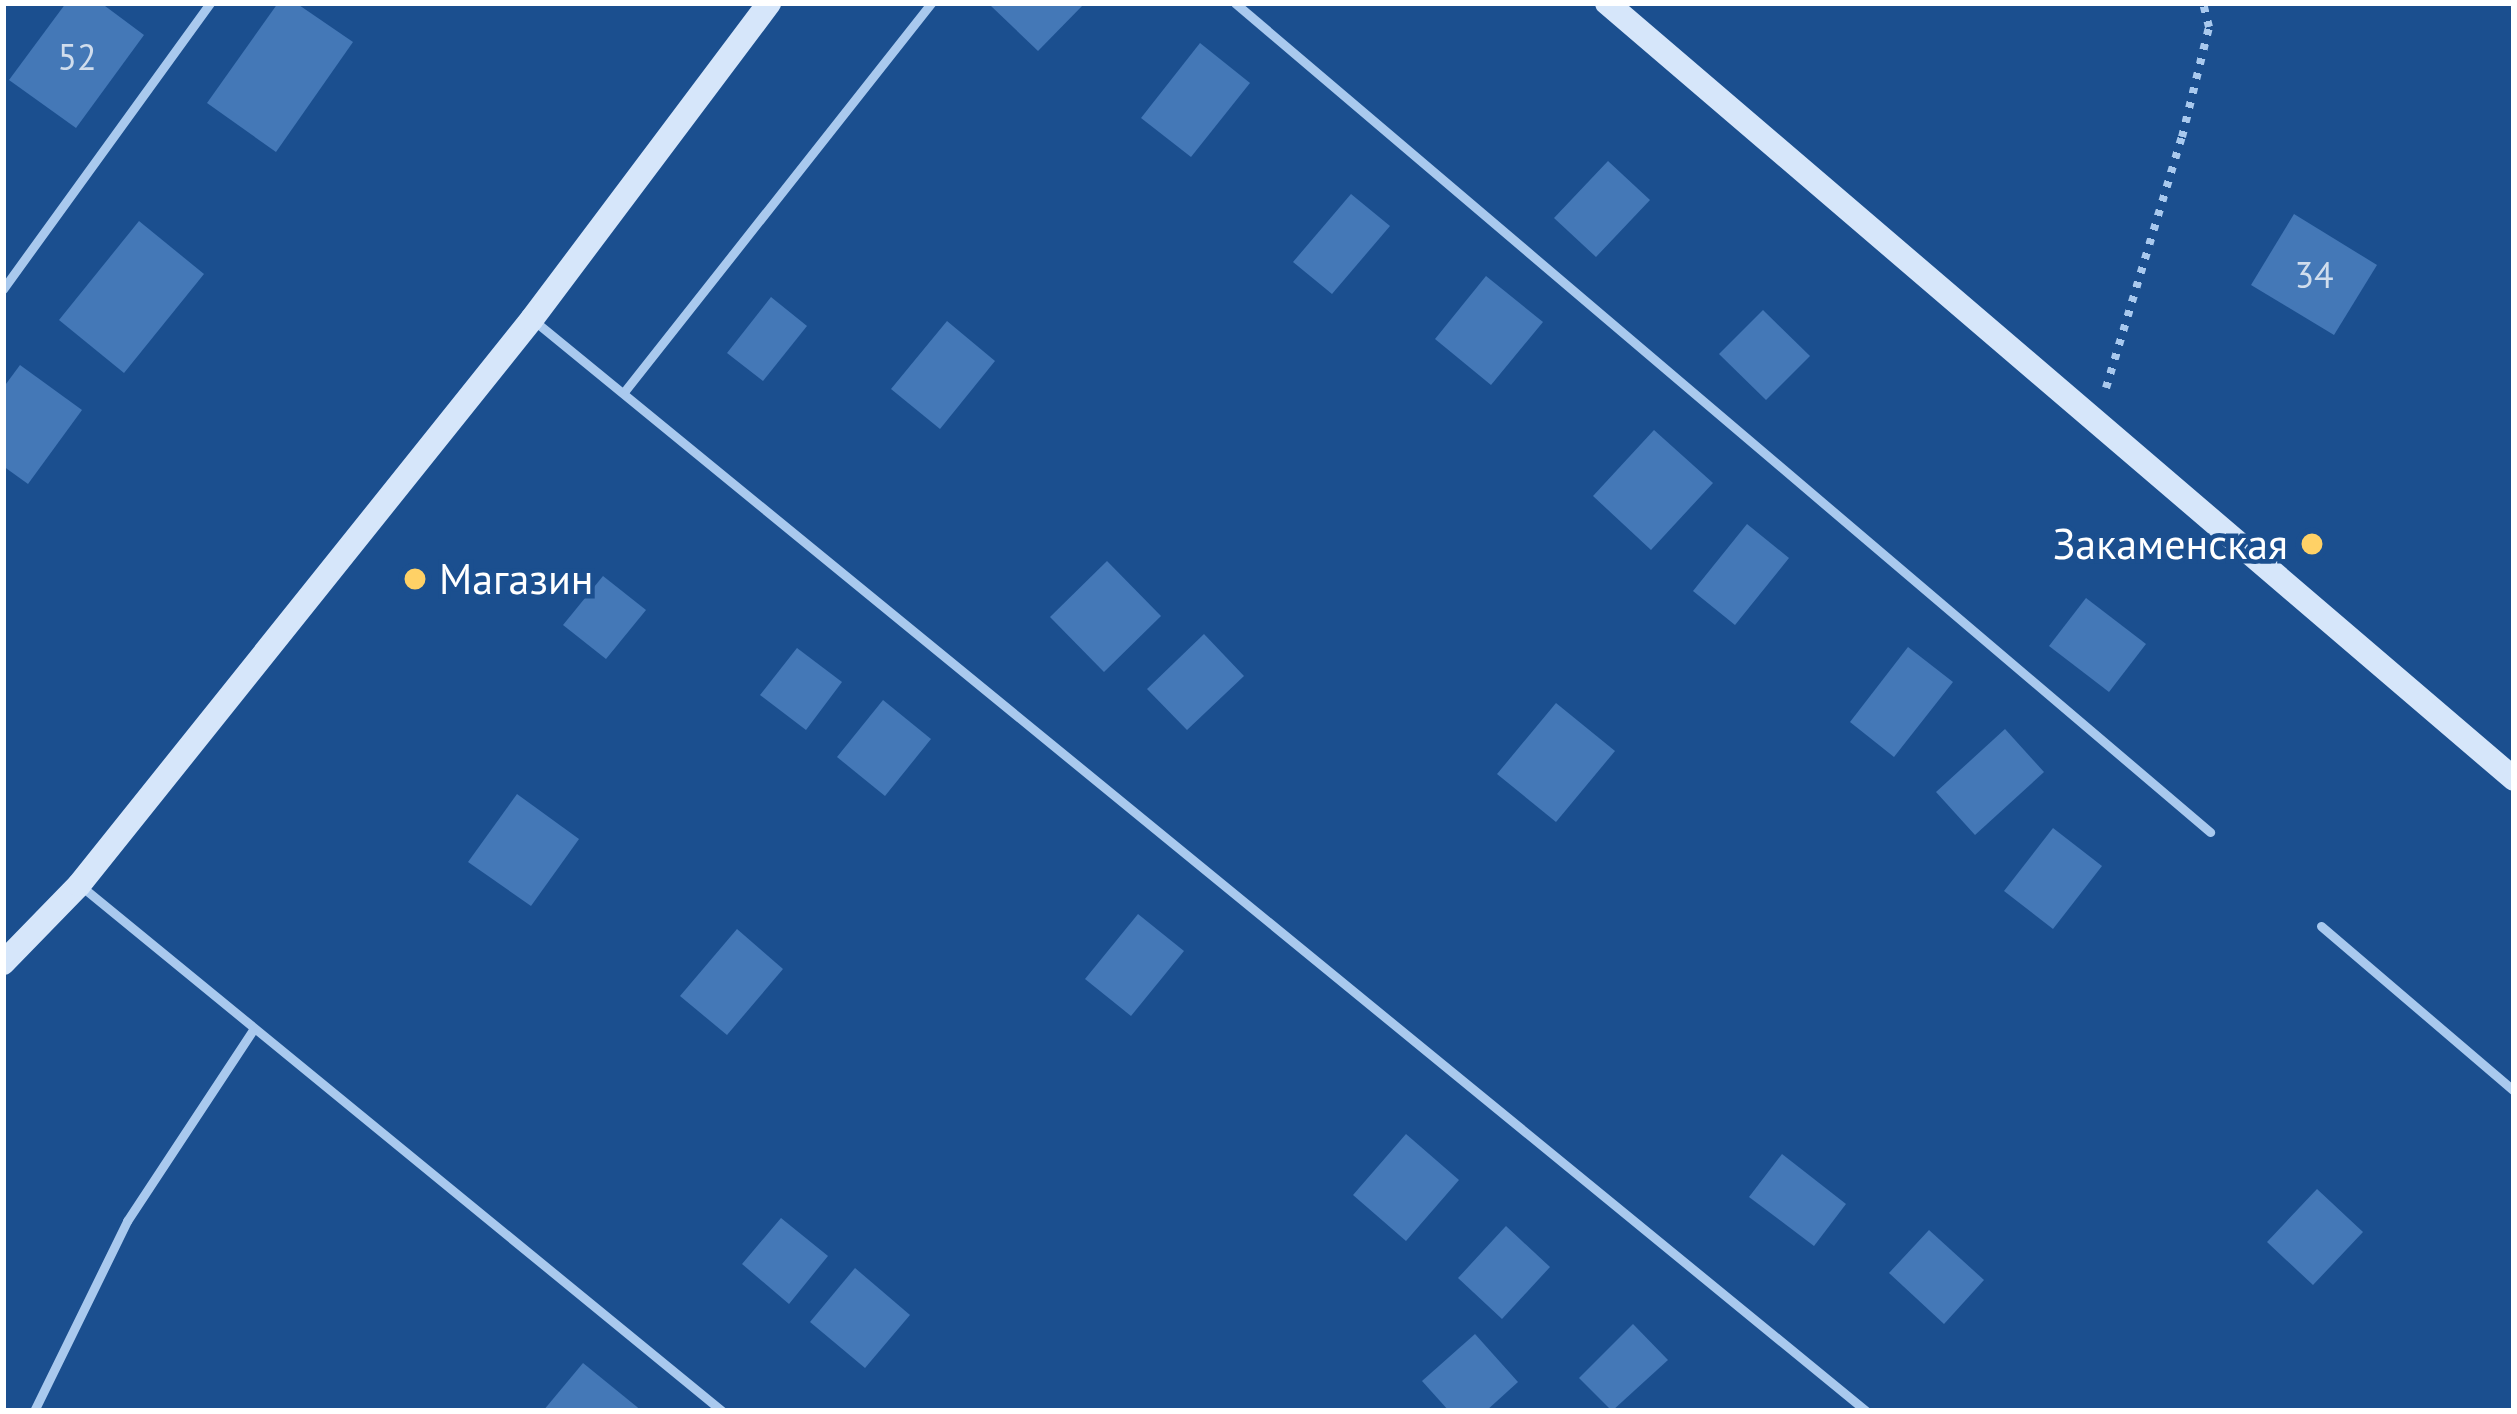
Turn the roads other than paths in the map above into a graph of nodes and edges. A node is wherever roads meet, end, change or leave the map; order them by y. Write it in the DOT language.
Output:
graph roads {
  1 [pos="211,3"];
  2 [pos="769,3"];
  3 [pos="931,3"];
  4 [pos="1235,3"];
  5 [pos="1607,3"];
  6 [pos="3,289"];
  7 [pos="532,320"];
  8 [pos="624,392"];
  9 [pos="2514,779"];
  10 [pos="2210,832"];
  11 [pos="79,884"];
  12 [pos="2321,926"];
  13 [pos="3,963"];
  14 [pos="253,1030"];
  15 [pos="2514,1091"];
  16 [pos="34,1411"];
  17 [pos="722,1411"];
  18 [pos="1866,1411"];
  1 -- 6 [label="lane"];
  2 -- 7 [label="main road"];
  3 -- 8 [label="lane"];
  4 -- 10 [label="lane"];
  5 -- 9 [label="main road"];
  7 -- 8 [label="lane"];
  7 -- 11 [label="main road"];
  8 -- 18 [label="lane"];
  11 -- 13 [label="main road"];
  11 -- 14 [label="lane"];
  12 -- 15 [label="lane"];
  14 -- 16 [label="lane"];
  14 -- 17 [label="lane"];
}
